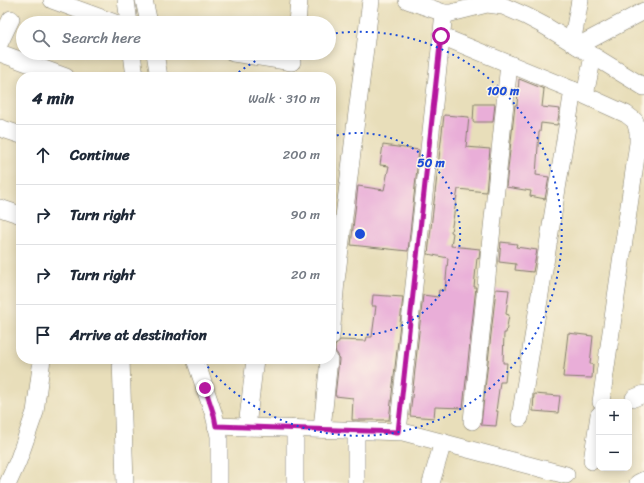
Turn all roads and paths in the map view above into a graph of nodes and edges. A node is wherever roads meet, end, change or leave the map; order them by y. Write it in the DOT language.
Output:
graph roads {
  1 [pos="52,0"];
  2 [pos="126,0"];
  3 [pos="144,0"];
  4 [pos="300,0"];
  5 [pos="371,0"];
  6 [pos="408,0"];
  7 [pos="580,0"];
  8 [pos="501,3"];
  9 [pos="448,9"];
  10 [pos="644,11"];
  11 [pos="96,16"];
  12 [pos="128,16"];
  13 [pos="147,16"];
  14 [pos="298,16"];
  15 [pos="11,19"];
  16 [pos="441,36"];
  17 [pos="0,42"];
  18 [pos="575,45"];
  19 [pos="0,53"];
  20 [pos="593,56"];
  21 [pos="16,59"];
  22 [pos="19,60"];
  23 [pos="133,60"];
  24 [pos="156,60"];
  25 [pos="271,60"];
  26 [pos="292,64"];
  27 [pos="509,64"];
  28 [pos="52,72"];
  29 [pos="134,72"];
  30 [pos="158,72"];
  31 [pos="644,87"];
  32 [pos="579,92"];
  33 [pos="0,128"];
  34 [pos="16,133"];
  35 [pos="0,208"];
  36 [pos="16,213"];
  37 [pos="336,265"];
  38 [pos="41,364"];
  39 [pos="121,364"];
  40 [pos="197,364"];
  41 [pos="254,364"];
  42 [pos="328,364"];
  43 [pos="601,399"];
  44 [pos="520,418"];
  45 [pos="472,421"];
  46 [pos="216,426"];
  47 [pos="247,427"];
  48 [pos="295,428"];
  49 [pos="322,429"];
  50 [pos="356,430"];
  51 [pos="398,432"];
  52 [pos="596,435"];
  53 [pos="443,442"];
  54 [pos="592,461"];
  55 [pos="566,475"];
  56 [pos="644,480"];
  57 [pos="8,483"];
  58 [pos="125,483"];
  59 [pos="219,483"];
  60 [pos="295,483"];
  61 [pos="356,483"];
  62 [pos="431,483"];
  63 [pos="638,483"];
  1 -- 11 [label="street"];
  2 -- 12 [label="street"];
  3 -- 13 [label="street"];
  4 -- 14 [label="street"];
  5 -- 37 [label="street"];
  6 -- 9 [label="street"];
  7 -- 18 [label="street"];
  8 -- 9 [label="street"];
  8 -- 18 [label="street"];
  9 -- 16 [label="street"];
  10 -- 18 [label="street"];
  15 -- 17 [label="street"];
  16 -- 27 [label="street"];
  16 -- 51 [label="street"];
  18 -- 20 [label="street"];
  19 -- 21 [label="street"];
  20 -- 31 [label="street"];
  20 -- 32 [label="street"];
  22 -- 28 [label="street"];
  23 -- 29 [label="street"];
  24 -- 30 [label="street"];
  25 -- 26 [label="street"];
  27 -- 32 [label="street"];
  27 -- 45 [label="street"];
  32 -- 43 [label="street"];
  32 -- 44 [label="street"];
  33 -- 34 [label="street"];
  35 -- 36 [label="street"];
  38 -- 57 [label="street"];
  39 -- 58 [label="street"];
  40 -- 46 [label="street"];
  41 -- 47 [label="street"];
  42 -- 49 [label="street"];
  46 -- 47 [label="street"];
  46 -- 59 [label="street"];
  47 -- 48 [label="street"];
  48 -- 49 [label="street"];
  48 -- 60 [label="street"];
  49 -- 50 [label="street"];
  50 -- 51 [label="street"];
  50 -- 61 [label="street"];
  51 -- 53 [label="street"];
  52 -- 54 [label="street"];
  53 -- 55 [label="street"];
  53 -- 62 [label="street"];
  56 -- 63 [label="street"];
}
